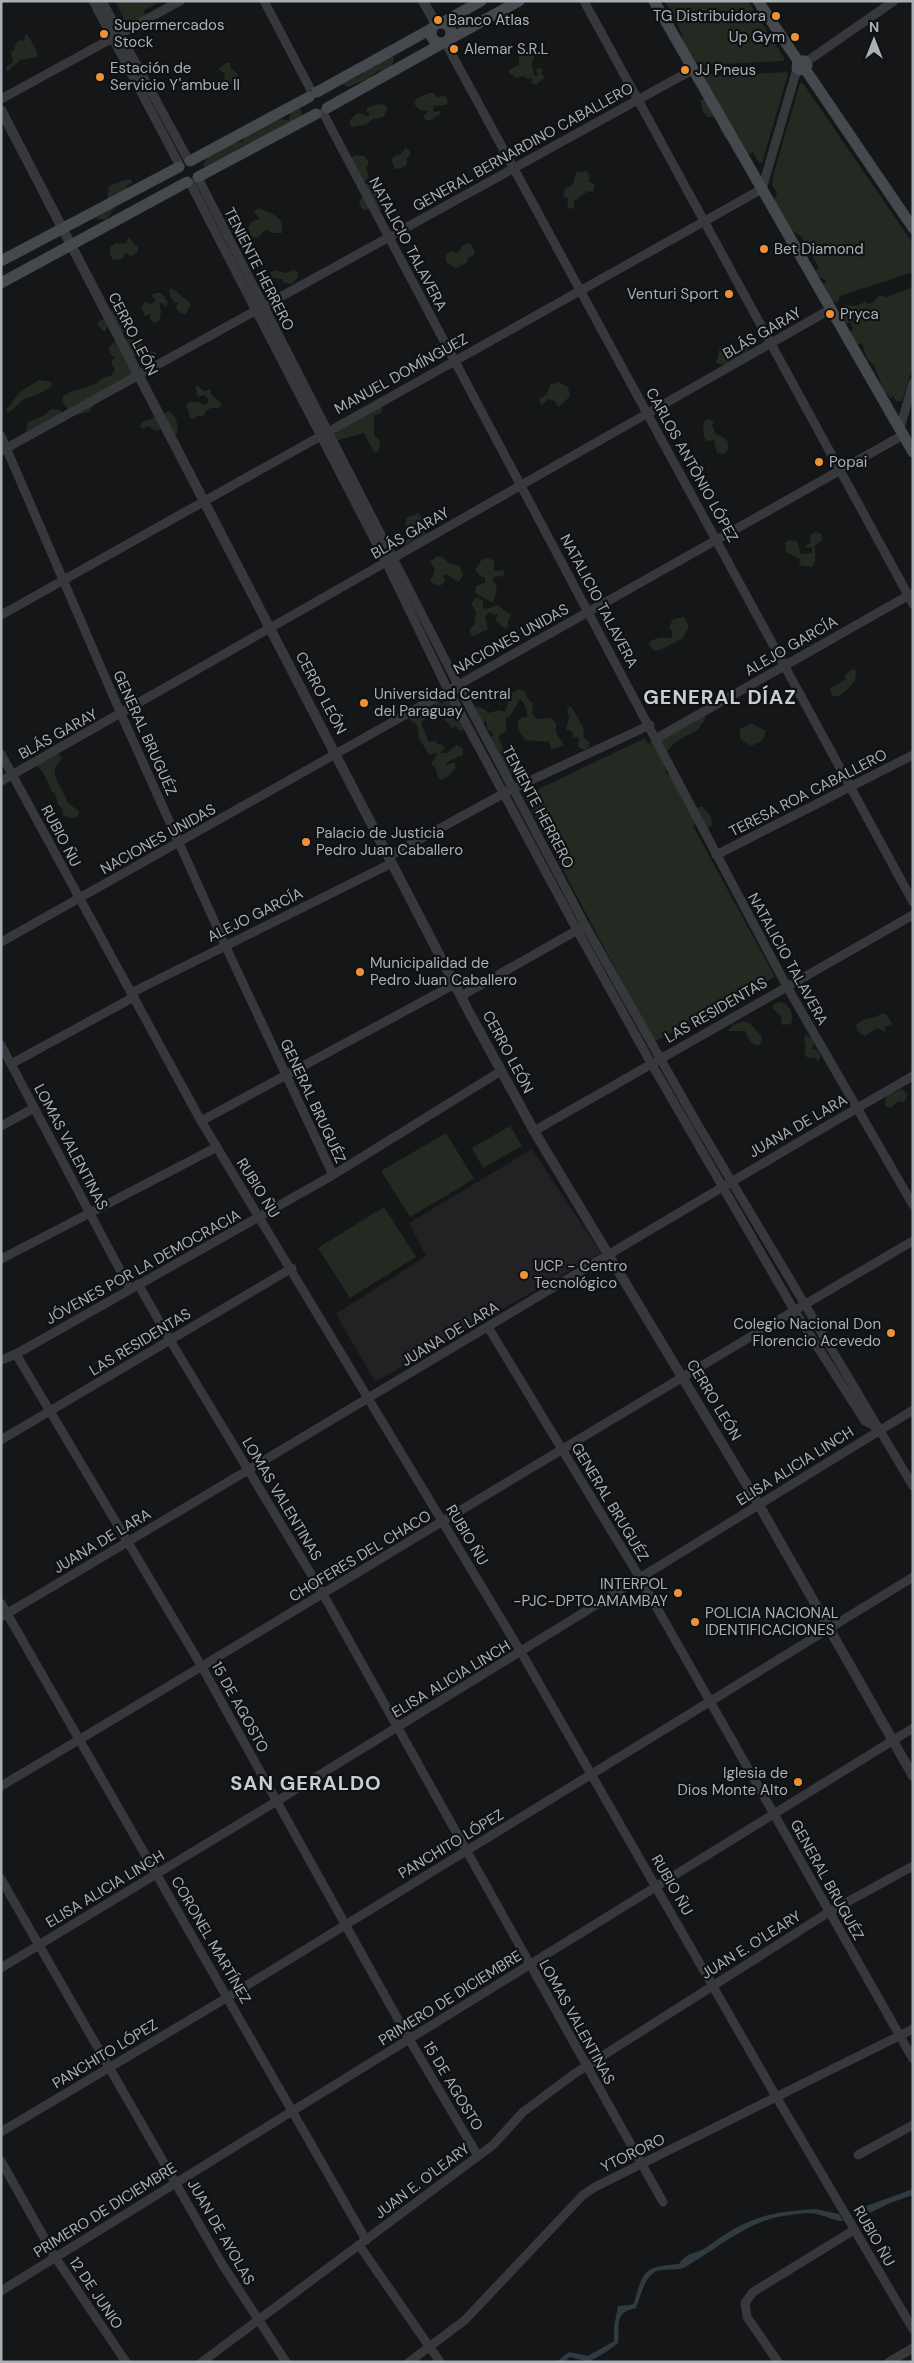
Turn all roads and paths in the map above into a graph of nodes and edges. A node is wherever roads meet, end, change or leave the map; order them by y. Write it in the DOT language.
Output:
graph roads {
  1 [pos="93,1"];
  2 [pos="102,1"];
  3 [pos="180,1"];
  4 [pos="264,1"];
  5 [pos="423,1"];
  6 [pos="481,1"];
  7 [pos="519,1"];
  8 [pos="584,1"];
  9 [pos="654,1"];
  10 [pos="758,1"];
  11 [pos="894,1"];
  12 [pos="436,25"];
  13 [pos="116,36"];
  14 [pos="446,42"];
  15 [pos="801,65"];
  16 [pos="692,70"];
  17 [pos="313,94"];
  18 [pos="638,98"];
  19 [pos="1,99"];
  20 [pos="1,110"];
  21 [pos="322,112"];
  22 [pos="184,164"];
  23 [pos="513,167"];
  24 [pos="193,180"];
  25 [pos="762,189"];
  26 [pos="703,221"];
  27 [pos="62,227"];
  28 [pos="913,228"];
  29 [pos="389,238"];
  30 [pos="72,246"];
  31 [pos="1,261"];
  32 [pos="1,283"];
  33 [pos="580,291"];
  34 [pos="260,308"];
  35 [pos="831,309"];
  36 [pos="770,344"];
  37 [pos="454,361"];
  38 [pos="137,375"];
  39 [pos="913,383"];
  40 [pos="646,414"];
  41 [pos="901,431"];
  42 [pos="323,433"];
  43 [pos="1,436"];
  44 [pos="4,449"];
  45 [pos="913,452"];
  46 [pos="839,470"];
  47 [pos="521,486"];
  48 [pos="204,500"];
  49 [pos="716,539"];
  50 [pos="390,560"];
  51 [pos="62,581"];
  52 [pos="911,597"];
  53 [pos="589,611"];
  54 [pos="1,615"];
  55 [pos="419,620"];
  56 [pos="270,628"];
  57 [pos="784,666"];
  58 [pos="458,685"];
  59 [pos="448,690"];
  60 [pos="121,714"];
  61 [pos="650,725"];
  62 [pos="657,738"];
  63 [pos="484,746"];
  64 [pos="1,754"];
  65 [pos="336,754"];
  66 [pos="913,755"];
  67 [pos="12,774"];
  68 [pos="1,781"];
  69 [pos="849,787"];
  70 [pos="508,791"];
  71 [pos="179,843"];
  72 [pos="716,855"];
  73 [pos="390,860"];
  74 [pos="79,899"];
  75 [pos="913,902"];
  76 [pos="913,915"];
  77 [pos="581,928"];
  78 [pos="1,942"];
  79 [pos="224,945"];
  80 [pos="455,984"];
  81 [pos="786,985"];
  82 [pos="132,995"];
  83 [pos="461,996"];
  84 [pos="1,1045"];
  85 [pos="655,1061"];
  86 [pos="11,1064"];
  87 [pos="501,1071"];
  88 [pos="285,1076"];
  89 [pos="913,1076"];
  90 [pos="34,1108"];
  91 [pos="856,1108"];
  92 [pos="201,1121"];
  93 [pos="1,1126"];
  94 [pos="534,1131"];
  95 [pos="217,1147"];
  96 [pos="332,1175"];
  97 [pos="727,1183"];
  98 [pos="913,1205"];
  99 [pos="91,1214"];
  100 [pos="260,1216"];
  101 [pos="913,1241"];
  102 [pos="770,1246"];
  103 [pos="760,1251"];
  104 [pos="609,1256"];
  105 [pos="1,1259"];
  106 [pos="292,1268"];
  107 [pos="138,1284"];
  108 [pos="130,1289"];
  109 [pos="805,1304"];
  110 [pos="794,1310"];
  111 [pos="488,1328"];
  112 [pos="170,1340"];
  113 [pos="16,1354"];
  114 [pos="1,1360"];
  115 [pos="846,1372"];
  116 [pos="682,1376"];
  117 [pos="837,1378"];
  118 [pos="368,1398"];
  119 [pos="913,1410"];
  120 [pos="50,1411"];
  121 [pos="881,1429"];
  122 [pos="1,1440"];
  123 [pos="561,1448"];
  124 [pos="249,1469"];
  125 [pos="913,1486"];
  126 [pos="759,1505"];
  127 [pos="443,1521"];
  128 [pos="128,1542"];
  129 [pos="640,1578"];
  130 [pos="913,1578"];
  131 [pos="323,1594"];
  132 [pos="1,1603"];
  133 [pos="4,1615"];
  134 [pos="829,1629"];
  135 [pos="521,1652"];
  136 [pos="202,1667"];
  137 [pos="711,1700"];
  138 [pos="397,1728"];
  139 [pos="913,1728"];
  140 [pos="81,1739"];
  141 [pos="892,1740"];
  142 [pos="591,1774"];
  143 [pos="913,1776"];
  144 [pos="1,1786"];
  145 [pos="277,1801"];
  146 [pos="774,1813"];
  147 [pos="466,1851"];
  148 [pos="913,1866"];
  149 [pos="157,1873"];
  150 [pos="1,1879"];
  151 [pos="657,1887"];
  152 [pos="829,1912"];
  153 [pos="345,1925"];
  154 [pos="40,1945"];
  155 [pos="529,1965"];
  156 [pos="1,1968"];
  157 [pos="713,1985"];
  158 [pos="228,1997"];
  159 [pos="913,2029"];
  160 [pos="900,2036"];
  161 [pos="409,2039"];
  162 [pos="913,2059"];
  163 [pos="586,2066"];
  164 [pos="110,2068"];
  165 [pos="777,2098"];
  166 [pos="292,2111"];
  167 [pos="913,2124"];
  168 [pos="1,2132"];
  169 [pos="858,2155"];
  170 [pos="478,2156"];
  171 [pos="1,2161"];
  172 [pos="641,2165"];
  173 [pos="177,2182"];
  174 [pos="663,2202"];
  175 [pos="854,2230"];
  176 [pos="362,2242"];
  177 [pos="55,2257"];
  178 [pos="1,2291"];
  179 [pos="258,2320"];
  180 [pos="913,2329"];
  181 [pos="430,2346"];
  182 [pos="913,2348"];
  183 [pos="126,2362"];
  184 [pos="202,2362"];
  185 [pos="286,2362"];
  186 [pos="409,2362"];
  187 [pos="440,2362"];
  188 [pos="778,2362"];
  189 [pos="889,2362"];
  1 -- 13 [label="street"];
  2 -- 13 [label="street"];
  3 -- 13 [label="street"];
  4 -- 17 [label="street"];
  5 -- 12 [label="street"];
  6 -- 12 [label="main road"];
  7 -- 14 [label="main road"];
  8 -- 18 [label="street"];
  9 -- 16 [label="main road"];
  10 -- 15 [label="main road"];
  11 -- 15 [label="street"];
  12 -- 14 [label="main road"];
  12 -- 14 [label="main road"];
  12 -- 17 [label="main road"];
  13 -- 19 [label="street"];
  13 -- 22 [label="street"];
  14 -- 21 [label="main road"];
  14 -- 23 [label="street, CARLOS ANTÔNIO LÓPEZ"];
  15 -- 25 [label="street"];
  15 -- 28 [label="main road"];
  16 -- 18 [label="street, GENERAL BERNARDINO CABALLERO"];
  16 -- 25 [label="main road"];
  17 -- 21 [label="main road"];
  17 -- 21 [label="main road"];
  17 -- 22 [label="main road"];
  18 -- 23 [label="street, GENERAL BERNARDINO CABALLERO"];
  18 -- 26 [label="street"];
  20 -- 27 [label="street, CERRO LEÓN"];
  21 -- 24 [label="main road"];
  21 -- 29 [label="street, NATALICIO TALAVERA"];
  22 -- 24 [label="main road"];
  22 -- 24 [label="main road"];
  22 -- 27 [label="main road"];
  23 -- 29 [label="street, GENERAL BERNARDINO CABALLERO"];
  23 -- 33 [label="street, CARLOS ANTÔNIO LÓPEZ"];
  24 -- 30 [label="main road"];
  24 -- 34 [label="street, TENIENTE HERRERO"];
  25 -- 26 [label="street, MANUEL DOMÍNGUEZ"];
  25 -- 35 [label="main road"];
  26 -- 33 [label="street, MANUEL DOMÍNGUEZ"];
  26 -- 36 [label="street"];
  27 -- 30 [label="street, CERRO LEÓN"];
  27 -- 31 [label="main road"];
  29 -- 34 [label="street, GENERAL BERNARDINO CABALLERO"];
  29 -- 37 [label="street, NATALICIO TALAVERA"];
  30 -- 32 [label="main road"];
  30 -- 38 [label="street, CERRO LEÓN"];
  33 -- 37 [label="street, MANUEL DOMÍNGUEZ"];
  33 -- 40 [label="street, CARLOS ANTÔNIO LÓPEZ"];
  34 -- 38 [label="street, GENERAL BERNARDINO CABALLERO"];
  34 -- 42 [label="street, TENIENTE HERRERO"];
  35 -- 36 [label="street, BLÁS GARAY"];
  35 -- 41 [label="main road"];
  36 -- 40 [label="street, BLÁS GARAY"];
  36 -- 46 [label="street"];
  37 -- 42 [label="street, MANUEL DOMÍNGUEZ"];
  37 -- 47 [label="street, NATALICIO TALAVERA"];
  38 -- 44 [label="street, GENERAL BERNARDINO CABALLERO"];
  38 -- 48 [label="street, CERRO LEÓN"];
  39 -- 41 [label="street"];
  40 -- 47 [label="street, BLÁS GARAY"];
  40 -- 49 [label="street, CARLOS ANTÔNIO LÓPEZ"];
  41 -- 45 [label="main road"];
  41 -- 46 [label="street, NACIONES UNIDAS"];
  42 -- 48 [label="street, MANUEL DOMÍNGUEZ"];
  42 -- 50 [label="street, TENIENTE HERRERO"];
  43 -- 44 [label="street, GENERAL BRUGUÉZ"];
  44 -- 51 [label="street, GENERAL BRUGUÉZ"];
  46 -- 49 [label="street, NACIONES UNIDAS"];
  46 -- 52 [label="street"];
  47 -- 50 [label="street, BLÁS GARAY"];
  47 -- 53 [label="street, NATALICIO TALAVERA"];
  48 -- 51 [label="street, MANUEL DOMÍNGUEZ"];
  48 -- 56 [label="street, CERRO LEÓN"];
  49 -- 53 [label="street, NACIONES UNIDAS"];
  49 -- 57 [label="street, CARLOS ANTÔNIO LÓPEZ"];
  50 -- 55 [label="street, TENIENTE HERRERO"];
  50 -- 56 [label="street, BLÁS GARAY"];
  51 -- 54 [label="street, MANUEL DOMÍNGUEZ"];
  51 -- 60 [label="street, GENERAL BRUGUÉZ"];
  52 -- 57 [label="street, ALEJO GARCÍA"];
  53 -- 58 [label="street, NACIONES UNIDAS"];
  53 -- 61 [label="street, NATALICIO TALAVERA"];
  55 -- 58 [label="street, TENIENTE HERRERO"];
  55 -- 59 [label="street, TENIENTE HERRERO"];
  56 -- 60 [label="street, BLÁS GARAY"];
  56 -- 65 [label="street, CERRO LEÓN"];
  57 -- 62 [label="street, ALEJO GARCÍA"];
  57 -- 69 [label="street, CARLOS ANTÔNIO LÓPEZ"];
  58 -- 59 [label="street, NACIONES UNIDAS"];
  58 -- 63 [label="street, TENIENTE HERRERO"];
  59 -- 63 [label="street, TENIENTE HERRERO"];
  59 -- 65 [label="street, NACIONES UNIDAS"];
  60 -- 67 [label="street, BLÁS GARAY"];
  60 -- 71 [label="street, GENERAL BRUGUÉZ"];
  61 -- 62 [label="street, NATALICIO TALAVERA"];
  61 -- 70 [label="street, ALEJO GARCÍA"];
  62 -- 72 [label="street, NATALICIO TALAVERA"];
  63 -- 70 [label="street, TENIENTE HERRERO"];
  64 -- 67 [label="street, RUBIO ÑU"];
  65 -- 71 [label="street, NACIONES UNIDAS"];
  65 -- 73 [label="street, CERRO LEÓN"];
  66 -- 69 [label="street, TERESA ROA CABALLERO"];
  67 -- 68 [label="street, BLÁS GARAY"];
  67 -- 74 [label="street, RUBIO ÑU"];
  69 -- 72 [label="street, TERESA ROA CABALLERO"];
  69 -- 75 [label="street, CARLOS ANTÔNIO LÓPEZ"];
  70 -- 73 [label="street, ALEJO GARCÍA"];
  70 -- 77 [label="street, TENIENTE HERRERO"];
  71 -- 74 [label="street, NACIONES UNIDAS"];
  71 -- 79 [label="street, GENERAL BRUGUÉZ"];
  72 -- 81 [label="street, NATALICIO TALAVERA"];
  73 -- 79 [label="street, ALEJO GARCÍA"];
  73 -- 80 [label="street, CERRO LEÓN"];
  74 -- 78 [label="street, NACIONES UNIDAS"];
  74 -- 82 [label="street, RUBIO ÑU"];
  76 -- 81 [label="street, LAS RESIDENTAS"];
  77 -- 83 [label="street"];
  77 -- 85 [label="street, TENIENTE HERRERO"];
  79 -- 82 [label="street, ALEJO GARCÍA"];
  79 -- 88 [label="street, GENERAL BRUGUÉZ"];
  80 -- 83 [label="street, CERRO LEÓN"];
  80 -- 88 [label="street"];
  81 -- 85 [label="street, LAS RESIDENTAS"];
  81 -- 91 [label="street, NATALICIO TALAVERA"];
  82 -- 86 [label="street, ALEJO GARCÍA"];
  82 -- 92 [label="street, RUBIO ÑU"];
  83 -- 87 [label="street, CERRO LEÓN"];
  84 -- 86 [label="street, LOMAS VALENTINAS"];
  85 -- 94 [label="street, LAS RESIDENTAS"];
  85 -- 97 [label="street, TENIENTE HERRERO"];
  86 -- 90 [label="street, LOMAS VALENTINAS"];
  87 -- 94 [label="street, CERRO LEÓN"];
  87 -- 96 [label="street, JÓVENES POR LA DEMOCRACIA"];
  88 -- 92 [label="street"];
  88 -- 96 [label="street, GENERAL BRUGUÉZ"];
  89 -- 91 [label="street, JUANA DE LARA"];
  90 -- 93 [label="street"];
  90 -- 99 [label="street, LOMAS VALENTINAS"];
  91 -- 97 [label="street, JUANA DE LARA"];
  91 -- 98 [label="street, NATALICIO TALAVERA"];
  92 -- 95 [label="street, RUBIO ÑU"];
  94 -- 104 [label="street, CERRO LEÓN"];
  95 -- 99 [label="street"];
  95 -- 100 [label="street, RUBIO ÑU"];
  96 -- 100 [label="street, JÓVENES POR LA DEMOCRACIA"];
  97 -- 102 [label="street, TENIENTE HERRERO"];
  97 -- 103 [label="street, TENIENTE HERRERO"];
  97 -- 104 [label="street, JUANA DE LARA"];
  99 -- 105 [label="street"];
  99 -- 108 [label="street, LOMAS VALENTINAS"];
  100 -- 106 [label="street, RUBIO ÑU"];
  100 -- 107 [label="street, JÓVENES POR LA DEMOCRACIA"];
  101 -- 109 [label="street, CHOFERES DEL CHACO"];
  102 -- 103 [label="street"];
  102 -- 109 [label="street, TENIENTE HERRERO"];
  103 -- 110 [label="street, TENIENTE HERRERO"];
  104 -- 111 [label="street, JUANA DE LARA"];
  104 -- 116 [label="street, CERRO LEÓN"];
  106 -- 112 [label="street, LAS RESIDENTAS"];
  106 -- 118 [label="street, RUBIO ÑU"];
  107 -- 108 [label="street, JÓVENES POR LA DEMOCRACIA"];
  107 -- 112 [label="street, LOMAS VALENTINAS"];
  108 -- 113 [label="street, JÓVENES POR LA DEMOCRACIA"];
  109 -- 110 [label="street, CHOFERES DEL CHACO"];
  109 -- 115 [label="street, TENIENTE HERRERO"];
  110 -- 116 [label="street, CHOFERES DEL CHACO"];
  110 -- 117 [label="street, TENIENTE HERRERO"];
  111 -- 118 [label="street, JUANA DE LARA"];
  111 -- 123 [label="street, GENERAL BRUGUÉZ"];
  112 -- 120 [label="street, LAS RESIDENTAS"];
  112 -- 124 [label="street, LOMAS VALENTINAS"];
  113 -- 114 [label="street, JÓVENES POR LA DEMOCRACIA"];
  113 -- 120 [label="street, 15 DE AGOSTO"];
  115 -- 117 [label="street"];
  115 -- 121 [label="street, TENIENTE HERRERO"];
  116 -- 123 [label="street, CHOFERES DEL CHACO"];
  116 -- 126 [label="street, CERRO LEÓN"];
  117 -- 121 [label="street, TENIENTE HERRERO"];
  118 -- 124 [label="street, JUANA DE LARA"];
  118 -- 127 [label="street, RUBIO ÑU"];
  119 -- 121 [label="street, ELISA ALICIA LINCH"];
  120 -- 122 [label="street, LAS RESIDENTAS"];
  120 -- 128 [label="street, 15 DE AGOSTO"];
  121 -- 125 [label="street, TENIENTE HERRERO"];
  121 -- 126 [label="street, ELISA ALICIA LINCH"];
  123 -- 127 [label="street, CHOFERES DEL CHACO"];
  123 -- 129 [label="street, GENERAL BRUGUÉZ"];
  124 -- 128 [label="street, JUANA DE LARA"];
  124 -- 131 [label="street, LOMAS VALENTINAS"];
  126 -- 129 [label="street, ELISA ALICIA LINCH"];
  126 -- 134 [label="street, CERRO LEÓN"];
  127 -- 131 [label="street, CHOFERES DEL CHACO"];
  127 -- 135 [label="street, RUBIO ÑU"];
  128 -- 133 [label="street, JUANA DE LARA"];
  128 -- 136 [label="street, 15 DE AGOSTO"];
  129 -- 135 [label="street, ELISA ALICIA LINCH"];
  129 -- 137 [label="street, GENERAL BRUGUÉZ"];
  130 -- 134 [label="street, PANCHITO LÓPEZ"];
  131 -- 136 [label="street, CHOFERES DEL CHACO"];
  131 -- 138 [label="street, LOMAS VALENTINAS"];
  132 -- 133 [label="street, CORONEL MARTÍNEZ"];
  133 -- 140 [label="street, CORONEL MARTÍNEZ"];
  134 -- 137 [label="street, PANCHITO LÓPEZ"];
  134 -- 141 [label="street, CERRO LEÓN"];
  135 -- 138 [label="street, ELISA ALICIA LINCH"];
  135 -- 142 [label="street, RUBIO ÑU"];
  136 -- 140 [label="street, CHOFERES DEL CHACO"];
  136 -- 145 [label="street, 15 DE AGOSTO"];
  137 -- 142 [label="street, PANCHITO LÓPEZ"];
  137 -- 146 [label="street, GENERAL BRUGUÉZ"];
  138 -- 145 [label="street, ELISA ALICIA LINCH"];
  138 -- 147 [label="street, LOMAS VALENTINAS"];
  139 -- 141 [label="street, PRIMERO DE DICIEMBRE"];
  140 -- 144 [label="street, CHOFERES DEL CHACO"];
  140 -- 149 [label="street, CORONEL MARTÍNEZ"];
  141 -- 143 [label="street, CERRO LEÓN"];
  141 -- 146 [label="street, PRIMERO DE DICIEMBRE"];
  142 -- 147 [label="street, PANCHITO LÓPEZ"];
  142 -- 151 [label="street, RUBIO ÑU"];
  145 -- 149 [label="street, ELISA ALICIA LINCH"];
  145 -- 153 [label="street, 15 DE AGOSTO"];
  146 -- 151 [label="street, PRIMERO DE DICIEMBRE"];
  146 -- 152 [label="street, GENERAL BRUGUÉZ"];
  147 -- 153 [label="street, PANCHITO LÓPEZ"];
  147 -- 155 [label="street, LOMAS VALENTINAS"];
  148 -- 152 [label="street, JUAN E. O'LEARY"];
  149 -- 154 [label="street, ELISA ALICIA LINCH"];
  149 -- 158 [label="street, CORONEL MARTÍNEZ"];
  150 -- 154 [label="street, JUAN DE AYOLAS"];
  151 -- 155 [label="street, PRIMERO DE DICIEMBRE"];
  151 -- 157 [label="street, RUBIO ÑU"];
  152 -- 157 [label="street, JUAN E. O'LEARY"];
  152 -- 160 [label="street, GENERAL BRUGUÉZ"];
  153 -- 158 [label="street, PANCHITO LÓPEZ"];
  153 -- 161 [label="street, 15 DE AGOSTO"];
  154 -- 156 [label="street, ELISA ALICIA LINCH"];
  154 -- 164 [label="street, JUAN DE AYOLAS"];
  155 -- 161 [label="street, PRIMERO DE DICIEMBRE"];
  155 -- 163 [label="street, LOMAS VALENTINAS"];
  157 -- 163 [label="street, JUAN E. O'LEARY"];
  157 -- 165 [label="street, RUBIO ÑU"];
  158 -- 164 [label="street, PANCHITO LÓPEZ"];
  158 -- 166 [label="street, CORONEL MARTÍNEZ"];
  159 -- 160 [label="street, YTORORO"];
  160 -- 162 [label="street, GENERAL BRUGUÉZ"];
  160 -- 165 [label="street, YTORORO"];
  161 -- 166 [label="street, PRIMERO DE DICIEMBRE"];
  161 -- 170 [label="street, 15 DE AGOSTO"];
  163 -- 170 [label="street, JUAN E. O'LEARY"];
  163 -- 172 [label="street, LOMAS VALENTINAS"];
  164 -- 168 [label="street, PANCHITO LÓPEZ"];
  164 -- 173 [label="street, JUAN DE AYOLAS"];
  165 -- 172 [label="street, YTORORO"];
  165 -- 175 [label="street, RUBIO ÑU"];
  166 -- 173 [label="street, PRIMERO DE DICIEMBRE"];
  166 -- 176 [label="street, CORONEL MARTÍNEZ"];
  167 -- 169 [label="street"];
  170 -- 176 [label="street, JUAN E. O'LEARY"];
  171 -- 177 [label="street, 12 DE JUNIO"];
  172 -- 174 [label="street, LOMAS VALENTINAS"];
  172 -- 181 [label="street, YTORORO"];
  173 -- 177 [label="street, PRIMERO DE DICIEMBRE"];
  173 -- 179 [label="street, JUAN DE AYOLAS"];
  175 -- 180 [label="street, RUBIO ÑU"];
  175 -- 188 [label="street"];
  176 -- 179 [label="street, JUAN E. O'LEARY"];
  176 -- 181 [label="street, CORONEL MARTÍNEZ"];
  177 -- 178 [label="street, PRIMERO DE DICIEMBRE"];
  177 -- 183 [label="street, 12 DE JUNIO"];
  179 -- 184 [label="street, JUAN E. O'LEARY"];
  179 -- 185 [label="street, JUAN DE AYOLAS"];
  181 -- 186 [label="street, YTORORO"];
  181 -- 187 [label="street, CORONEL MARTÍNEZ"];
  182 -- 189 [label="street"];
}
